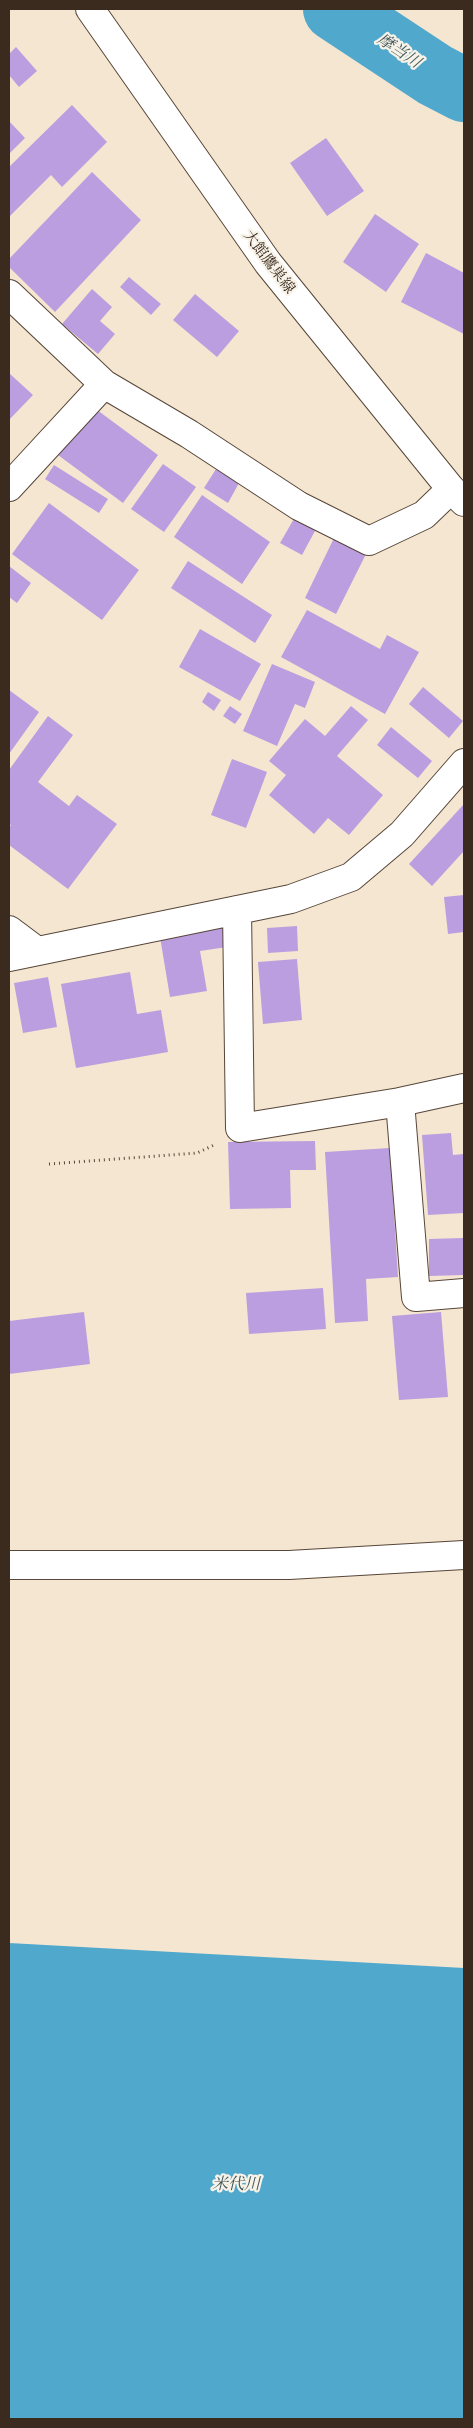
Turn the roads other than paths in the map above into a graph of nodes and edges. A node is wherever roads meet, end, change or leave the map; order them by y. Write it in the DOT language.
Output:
graph roads {
  1 [pos="90,9"];
  2 [pos="9,294"];
  3 [pos="104,384"];
  4 [pos="9,487"];
  5 [pos="458,496"];
  6 [pos="464,763"];
  7 [pos="237,910"];
  8 [pos="9,930"];
  9 [pos="37,952"];
  10 [pos="9,958"];
  11 [pos="464,1088"];
  12 [pos="400,1102"];
  13 [pos="464,1293"];
  14 [pos="464,1555"];
  15 [pos="9,1565"];
  1 -- 5 [label="street, 大館鷹巣線"];
  2 -- 3 [label="street"];
  3 -- 4 [label="street"];
  3 -- 5 [label="street"];
  6 -- 7 [label="street"];
  7 -- 9 [label="street"];
  7 -- 12 [label="street"];
  8 -- 9 [label="street"];
  9 -- 10 [label="street"];
  11 -- 12 [label="street"];
  12 -- 13 [label="street"];
  14 -- 15 [label="street"];
}
